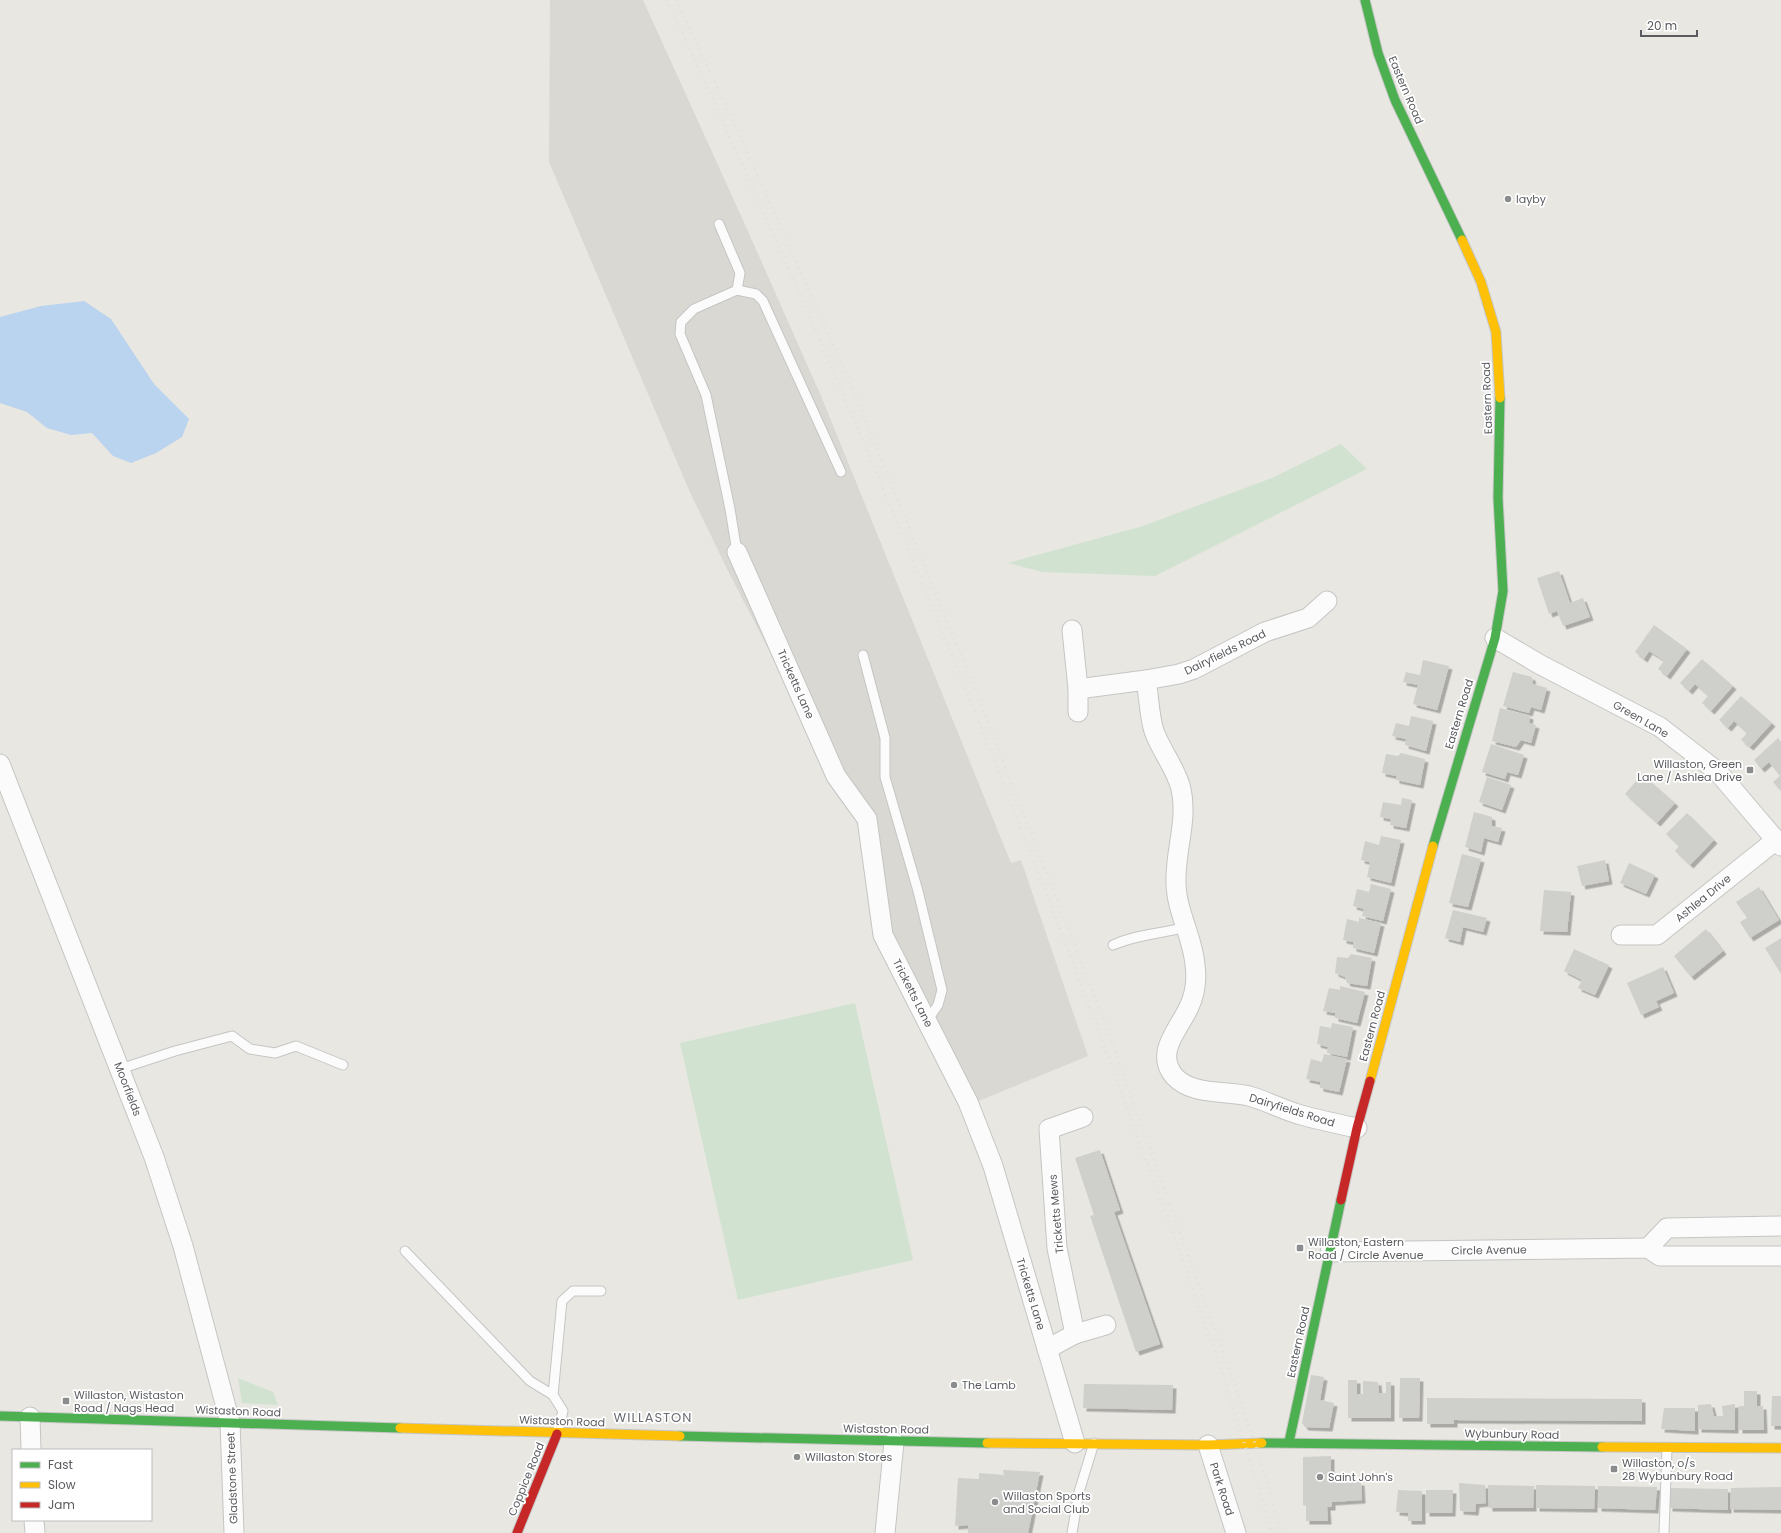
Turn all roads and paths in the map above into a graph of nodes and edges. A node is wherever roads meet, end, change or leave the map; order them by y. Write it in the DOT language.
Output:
graph roads {
  1 [pos="1365,0"];
  2 [pos="719,224"];
  3 [pos="737,290"];
  4 [pos="841,472"];
  5 [pos="737,552"];
  6 [pos="1327,601"];
  7 [pos="1072,630"];
  8 [pos="1494,638"];
  9 [pos="863,655"];
  10 [pos="1146,680"];
  11 [pos="1078,689"];
  12 [pos="1078,712"];
  13 [pos="0,764"];
  14 [pos="1779,843"];
  15 [pos="1186,927"];
  16 [pos="1621,935"];
  17 [pos="1113,945"];
  18 [pos="927,1021"];
  19 [pos="343,1065"];
  20 [pos="120,1069"];
  21 [pos="1083,1117"];
  22 [pos="1357,1128"];
  23 [pos="1781,1226"];
  24 [pos="1648,1248"];
  25 [pos="405,1251"];
  26 [pos="1330,1252"];
  27 [pos="1781,1256"];
  28 [pos="601,1291"];
  29 [pos="1106,1325"];
  30 [pos="1075,1334"];
  31 [pos="1047,1349"];
  32 [pos="553,1395"];
  33 [pos="0,1416"];
  34 [pos="30,1417"];
  35 [pos="230,1422"];
  36 [pos="557,1434"];
  37 [pos="894,1442"];
  38 [pos="1289,1442"];
  39 [pos="1075,1443"];
  40 [pos="1094,1443"];
  41 [pos="1243,1443"];
  42 [pos="1208,1445"];
  43 [pos="1667,1448"];
  44 [pos="1781,1448"];
  45 [pos="31,1449"];
  46 [pos="34,1521"];
  47 [pos="35,1533"];
  48 [pos="234,1533"];
  49 [pos="517,1533"];
  50 [pos="884,1533"];
  51 [pos="1072,1533"];
  52 [pos="1236,1533"];
  53 [pos="1664,1533"];
  1 -- 8 [label="street, Eastern Road"];
  2 -- 3 [label="lane"];
  3 -- 4 [label="lane"];
  3 -- 5 [label="lane"];
  5 -- 18 [label="street, Tricketts Lane"];
  6 -- 10 [label="street, Dairyfields Road"];
  7 -- 11 [label="street"];
  8 -- 14 [label="street, Green Lane"];
  8 -- 22 [label="street, Eastern Road"];
  9 -- 18 [label="lane"];
  10 -- 11 [label="street"];
  10 -- 15 [label="street, Dairyfields Road"];
  11 -- 12 [label="street"];
  13 -- 20 [label="street, Moorfields"];
  14 -- 16 [label="street, Ashlea Drive"];
  15 -- 17 [label="lane"];
  15 -- 22 [label="street, Dairyfields Road"];
  18 -- 31 [label="street, Tricketts Lane"];
  19 -- 20 [label="lane"];
  20 -- 35 [label="street, Moorfields"];
  21 -- 30 [label="street, Tricketts Mews"];
  22 -- 26 [label="street, Eastern Road"];
  23 -- 24 [label="street"];
  24 -- 26 [label="street, Circle Avenue"];
  24 -- 27 [label="street, Circle Avenue"];
  25 -- 32 [label="lane"];
  26 -- 38 [label="street, Eastern Road"];
  28 -- 32 [label="lane"];
  29 -- 30 [label="street"];
  30 -- 31 [label="street"];
  31 -- 39 [label="street, Tricketts Lane"];
  32 -- 36 [label="lane"];
  33 -- 34 [label="street, Wistaston Road"];
  34 -- 35 [label="street, Wistaston Road"];
  34 -- 45 [label="street"];
  35 -- 36 [label="street, Wistaston Road"];
  35 -- 48 [label="street, Gladstone Street"];
  36 -- 37 [label="street, Wistaston Road"];
  36 -- 49 [label="street, Coppice Road"];
  37 -- 39 [label="street, Wistaston Road"];
  37 -- 50 [label="street"];
  38 -- 41 [label="street, Wybunbury Road"];
  38 -- 43 [label="street, Wybunbury Road"];
  39 -- 40 [label="street, Wistaston Road"];
  40 -- 42 [label="street, Wistaston Road"];
  40 -- 51 [label="lane"];
  41 -- 42 [label="street, Wistaston Road"];
  42 -- 52 [label="street, Park Road"];
  43 -- 44 [label="street, Wybunbury Road"];
  43 -- 53 [label="lane"];
  46 -- 47 [label="street"];
}
